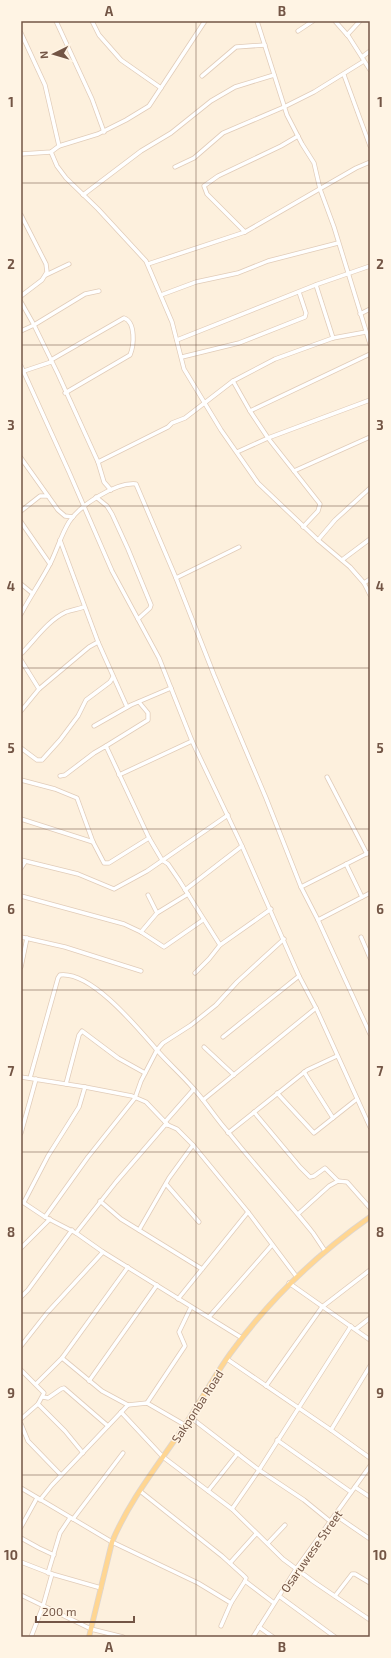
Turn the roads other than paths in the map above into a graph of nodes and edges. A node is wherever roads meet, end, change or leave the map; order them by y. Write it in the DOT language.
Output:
graph roads {
  1 [pos="56,21"];
  2 [pos="92,21"];
  3 [pos="205,21"];
  4 [pos="257,21"];
  5 [pos="313,21"];
  6 [pos="335,21"];
  7 [pos="360,21"];
  8 [pos="298,31"];
  9 [pos="21,33"];
  10 [pos="346,35"];
  11 [pos="265,44"];
  12 [pos="370,51"];
  13 [pos="362,57"];
  14 [pos="364,61"];
  15 [pos="370,70"];
  16 [pos="344,74"];
  17 [pos="274,75"];
  18 [pos="202,76"];
  19 [pos="161,88"];
  20 [pos="284,107"];
  21 [pos="104,132"];
  22 [pos="298,136"];
  23 [pos="59,146"];
  24 [pos="370,146"];
  25 [pos="51,152"];
  26 [pos="21,154"];
  27 [pos="370,162"];
  28 [pos="174,167"];
  29 [pos="320,189"];
  30 [pos="83,195"];
  31 [pos="21,215"];
  32 [pos="245,232"];
  33 [pos="338,243"];
  34 [pos="69,264"];
  35 [pos="148,264"];
  36 [pos="370,266"];
  37 [pos="46,275"];
  38 [pos="347,275"];
  39 [pos="316,285"];
  40 [pos="99,291"];
  41 [pos="299,292"];
  42 [pos="161,295"];
  43 [pos="21,296"];
  44 [pos="21,302"];
  45 [pos="370,309"];
  46 [pos="360,314"];
  47 [pos="34,325"];
  48 [pos="21,331"];
  49 [pos="366,332"];
  50 [pos="333,338"];
  51 [pos="177,340"];
  52 [pos="370,343"];
  53 [pos="370,354"];
  54 [pos="182,357"];
  55 [pos="51,361"];
  56 [pos="21,366"];
  57 [pos="22,372"];
  58 [pos="233,381"];
  59 [pos="65,393"];
  60 [pos="370,400"];
  61 [pos="204,402"];
  62 [pos="250,411"];
  63 [pos="370,437"];
  64 [pos="268,438"];
  65 [pos="237,452"];
  66 [pos="21,458"];
  67 [pos="98,462"];
  68 [pos="294,471"];
  69 [pos="370,488"];
  70 [pos="110,490"];
  71 [pos="48,496"];
  72 [pos="96,498"];
  73 [pos="84,507"];
  74 [pos="21,510"];
  75 [pos="65,516"];
  76 [pos="73,517"];
  77 [pos="21,522"];
  78 [pos="69,522"];
  79 [pos="304,527"];
  80 [pos="370,539"];
  81 [pos="60,540"];
  82 [pos="318,540"];
  83 [pos="239,547"];
  84 [pos="64,549"];
  85 [pos="56,551"];
  86 [pos="342,560"];
  87 [pos="50,564"];
  88 [pos="176,578"];
  89 [pos="370,579"];
  90 [pos="364,583"];
  91 [pos="21,584"];
  92 [pos="32,593"];
  93 [pos="370,595"];
  94 [pos="84,607"];
  95 [pos="21,614"];
  96 [pos="138,619"];
  97 [pos="98,642"];
  98 [pos="21,654"];
  99 [pos="21,660"];
  100 [pos="113,677"];
  101 [pos="110,682"];
  102 [pos="115,682"];
  103 [pos="39,688"];
  104 [pos="171,688"];
  105 [pos="139,702"];
  106 [pos="127,708"];
  107 [pos="21,711"];
  108 [pos="94,726"];
  109 [pos="192,741"];
  110 [pos="106,746"];
  111 [pos="21,748"];
  112 [pos="119,775"];
  113 [pos="60,776"];
  114 [pos="326,777"];
  115 [pos="21,780"];
  116 [pos="228,815"];
  117 [pos="21,819"];
  118 [pos="149,838"];
  119 [pos="93,842"];
  120 [pos="242,846"];
  121 [pos="368,853"];
  122 [pos="162,860"];
  123 [pos="23,861"];
  124 [pos="346,864"];
  125 [pos="21,868"];
  126 [pos="301,887"];
  127 [pos="185,890"];
  128 [pos="370,893"];
  129 [pos="148,894"];
  130 [pos="188,894"];
  131 [pos="21,896"];
  132 [pos="362,897"];
  133 [pos="271,909"];
  134 [pos="157,913"];
  135 [pos="203,920"];
  136 [pos="318,920"];
  137 [pos="142,932"];
  138 [pos="21,936"];
  139 [pos="361,937"];
  140 [pos="27,938"];
  141 [pos="284,939"];
  142 [pos="220,945"];
  143 [pos="370,958"];
  144 [pos="21,967"];
  145 [pos="141,971"];
  146 [pos="195,973"];
  147 [pos="300,976"];
  148 [pos="316,1008"];
  149 [pos="370,1034"];
  150 [pos="223,1037"];
  151 [pos="204,1047"];
  152 [pos="157,1050"];
  153 [pos="337,1056"];
  154 [pos="145,1072"];
  155 [pos="304,1072"];
  156 [pos="234,1075"];
  157 [pos="21,1077"];
  158 [pos="30,1078"];
  159 [pos="36,1079"];
  160 [pos="66,1084"];
  161 [pos="85,1087"];
  162 [pos="194,1089"];
  163 [pos="277,1093"];
  164 [pos="135,1098"];
  165 [pos="357,1099"];
  166 [pos="203,1100"];
  167 [pos="254,1112"];
  168 [pos="332,1118"];
  169 [pos="166,1123"];
  170 [pos="370,1127"];
  171 [pos="21,1133"];
  172 [pos="228,1133"];
  173 [pos="192,1145"];
  174 [pos="338,1181"];
  175 [pos="166,1184"];
  176 [pos="164,1188"];
  177 [pos="170,1188"];
  178 [pos="23,1201"];
  179 [pos="100,1201"];
  180 [pos="370,1208"];
  181 [pos="248,1212"];
  182 [pos="298,1214"];
  183 [pos="45,1217"];
  184 [pos="370,1217"];
  185 [pos="50,1219"];
  186 [pos="199,1222"];
  187 [pos="72,1230"];
  188 [pos="139,1230"];
  189 [pos="76,1233"];
  190 [pos="272,1245"];
  191 [pos="21,1248"];
  192 [pos="325,1251"];
  193 [pos="103,1252"];
  194 [pos="128,1267"];
  195 [pos="202,1269"];
  196 [pos="370,1270"];
  197 [pos="296,1276"];
  198 [pos="289,1283"];
  199 [pos="157,1285"];
  200 [pos="21,1297"];
  201 [pos="178,1299"];
  202 [pos="191,1307"];
  203 [pos="322,1307"];
  204 [pos="209,1317"];
  205 [pos="370,1318"];
  206 [pos="351,1326"];
  207 [pos="356,1329"];
  208 [pos="242,1338"];
  209 [pos="370,1340"];
  210 [pos="21,1346"];
  211 [pos="62,1358"];
  212 [pos="227,1359"];
  213 [pos="370,1366"];
  214 [pos="21,1370"];
  215 [pos="89,1381"];
  216 [pos="36,1384"];
  217 [pos="266,1386"];
  218 [pos="43,1397"];
  219 [pos="147,1403"];
  220 [pos="38,1404"];
  221 [pos="128,1405"];
  222 [pos="298,1408"];
  223 [pos="121,1412"];
  224 [pos="190,1417"];
  225 [pos="21,1419"];
  226 [pos="21,1424"];
  227 [pos="185,1425"];
  228 [pos="108,1426"];
  229 [pos="331,1430"];
  230 [pos="277,1440"];
  231 [pos="83,1453"];
  232 [pos="123,1453"];
  233 [pos="238,1453"];
  234 [pos="163,1457"];
  235 [pos="370,1458"];
  236 [pos="370,1466"];
  237 [pos="259,1470"];
  238 [pos="61,1475"];
  239 [pos="355,1487"];
  240 [pos="21,1488"];
  241 [pos="140,1491"];
  242 [pos="208,1491"];
  243 [pos="351,1492"];
  244 [pos="370,1497"];
  245 [pos="39,1499"];
  246 [pos="232,1509"];
  247 [pos="335,1515"];
  248 [pos="72,1518"];
  249 [pos="331,1522"];
  250 [pos="285,1525"];
  251 [pos="21,1527"];
  252 [pos="256,1534"];
  253 [pos="21,1538"];
  254 [pos="370,1539"];
  255 [pos="112,1542"];
  256 [pos="268,1543"];
  257 [pos="54,1555"];
  258 [pos="21,1562"];
  259 [pos="230,1563"];
  260 [pos="296,1569"];
  261 [pos="50,1574"];
  262 [pos="245,1581"];
  263 [pos="370,1583"];
  264 [pos="101,1588"];
  265 [pos="21,1595"];
  266 [pos="279,1596"];
  267 [pos="335,1596"];
  268 [pos="231,1603"];
  269 [pos="274,1603"];
  270 [pos="43,1606"];
  271 [pos="370,1620"];
  272 [pos="221,1626"];
  273 [pos="259,1627"];
  274 [pos="91,1629"];
  275 [pos="31,1637"];
  276 [pos="89,1637"];
  277 [pos="123,1637"];
  278 [pos="253,1637"];
  279 [pos="273,1637"];
  280 [pos="335,1637"];
  1 -- 21 [label="street"];
  2 -- 19 [label="street"];
  3 -- 19 [label="street"];
  4 -- 11 [label="street"];
  5 -- 8 [label="street"];
  6 -- 10 [label="street"];
  7 -- 10 [label="street"];
  9 -- 23 [label="street"];
  10 -- 13 [label="street"];
  11 -- 17 [label="street"];
  11 -- 18 [label="street"];
  12 -- 13 [label="street"];
  13 -- 14 [label="street"];
  14 -- 15 [label="street"];
  14 -- 16 [label="street"];
  16 -- 20 [label="street"];
  16 -- 24 [label="street"];
  17 -- 20 [label="street"];
  17 -- 30 [label="street"];
  19 -- 21 [label="street"];
  20 -- 22 [label="street"];
  20 -- 28 [label="street"];
  21 -- 23 [label="street"];
  22 -- 29 [label="street"];
  22 -- 32 [label="street"];
  23 -- 25 [label="street"];
  25 -- 26 [label="street"];
  25 -- 30 [label="street"];
  27 -- 29 [label="street"];
  29 -- 32 [label="street"];
  29 -- 33 [label="street"];
  30 -- 35 [label="street"];
  31 -- 37 [label="street"];
  32 -- 35 [label="street"];
  33 -- 38 [label="street"];
  33 -- 42 [label="street"];
  34 -- 37 [label="street"];
  35 -- 42 [label="street"];
  36 -- 38 [label="street"];
  37 -- 43 [label="street"];
  38 -- 39 [label="street"];
  38 -- 46 [label="street"];
  39 -- 41 [label="street"];
  39 -- 50 [label="street"];
  40 -- 47 [label="street"];
  41 -- 51 [label="street"];
  41 -- 54 [label="street"];
  42 -- 51 [label="street"];
  44 -- 47 [label="street"];
  45 -- 46 [label="street"];
  46 -- 49 [label="street"];
  47 -- 48 [label="street"];
  47 -- 55 [label="street"];
  49 -- 50 [label="street"];
  49 -- 52 [label="street"];
  50 -- 58 [label="street"];
  51 -- 54 [label="street"];
  53 -- 62 [label="street"];
  54 -- 61 [label="street"];
  55 -- 57 [label="street"];
  55 -- 59 [label="street"];
  55 -- 59 [label="street"];
  56 -- 57 [label="street"];
  57 -- 73 [label="street"];
  58 -- 61 [label="street"];
  58 -- 62 [label="street"];
  59 -- 67 [label="street"];
  60 -- 64 [label="street"];
  61 -- 65 [label="street"];
  61 -- 67 [label="street"];
  62 -- 64 [label="street"];
  63 -- 68 [label="street"];
  64 -- 65 [label="street"];
  64 -- 68 [label="street"];
  65 -- 79 [label="street"];
  66 -- 71 [label="street"];
  67 -- 70 [label="street"];
  68 -- 79 [label="street"];
  69 -- 82 [label="street"];
  70 -- 72 [label="street"];
  70 -- 88 [label="street"];
  71 -- 74 [label="street"];
  71 -- 75 [label="street"];
  72 -- 73 [label="street"];
  72 -- 96 [label="street"];
  73 -- 76 [label="street"];
  73 -- 96 [label="street"];
  75 -- 76 [label="street"];
  75 -- 78 [label="street"];
  76 -- 78 [label="street"];
  77 -- 87 [label="street"];
  78 -- 81 [label="street"];
  79 -- 82 [label="street"];
  80 -- 86 [label="street"];
  81 -- 84 [label="street"];
  81 -- 85 [label="street"];
  82 -- 86 [label="street"];
  83 -- 88 [label="street"];
  84 -- 85 [label="street"];
  84 -- 94 [label="street"];
  85 -- 87 [label="street"];
  86 -- 90 [label="street"];
  87 -- 92 [label="street"];
  88 -- 126 [label="street"];
  89 -- 90 [label="street"];
  90 -- 93 [label="street"];
  91 -- 92 [label="street"];
  92 -- 95 [label="street"];
  94 -- 97 [label="street"];
  94 -- 98 [label="street"];
  96 -- 104 [label="street"];
  97 -- 100 [label="street"];
  97 -- 103 [label="street"];
  99 -- 103 [label="street"];
  100 -- 101 [label="street"];
  100 -- 102 [label="street"];
  101 -- 102 [label="street"];
  101 -- 111 [label="street"];
  102 -- 106 [label="street"];
  103 -- 107 [label="street"];
  104 -- 105 [label="street"];
  104 -- 109 [label="street"];
  105 -- 106 [label="street"];
  105 -- 110 [label="street"];
  106 -- 108 [label="street"];
  109 -- 112 [label="street"];
  109 -- 116 [label="street"];
  110 -- 112 [label="street"];
  110 -- 113 [label="street"];
  112 -- 118 [label="street"];
  114 -- 121 [label="street"];
  115 -- 119 [label="street"];
  116 -- 120 [label="street"];
  116 -- 122 [label="street"];
  117 -- 119 [label="street"];
  118 -- 119 [label="street"];
  118 -- 122 [label="street"];
  120 -- 127 [label="street"];
  120 -- 133 [label="street"];
  121 -- 124 [label="street"];
  122 -- 123 [label="street"];
  122 -- 127 [label="street"];
  123 -- 125 [label="street"];
  124 -- 126 [label="street"];
  124 -- 132 [label="street"];
  126 -- 136 [label="street"];
  127 -- 130 [label="street"];
  128 -- 132 [label="street"];
  129 -- 134 [label="street"];
  130 -- 134 [label="street"];
  130 -- 135 [label="street"];
  131 -- 137 [label="street"];
  132 -- 136 [label="street"];
  133 -- 141 [label="street"];
  133 -- 142 [label="street"];
  134 -- 137 [label="street"];
  135 -- 137 [label="street"];
  135 -- 142 [label="street"];
  136 -- 149 [label="street"];
  138 -- 140 [label="street"];
  139 -- 143 [label="street"];
  140 -- 144 [label="street"];
  140 -- 145 [label="street"];
  141 -- 147 [label="street"];
  141 -- 152 [label="street"];
  142 -- 146 [label="street"];
  147 -- 148 [label="street"];
  147 -- 150 [label="street"];
  148 -- 153 [label="street"];
  148 -- 156 [label="street"];
  151 -- 156 [label="street"];
  152 -- 154 [label="street"];
  152 -- 158 [label="street"];
  152 -- 162 [label="street"];
  153 -- 155 [label="street"];
  153 -- 165 [label="street"];
  154 -- 160 [label="street"];
  154 -- 164 [label="street"];
  155 -- 163 [label="street"];
  155 -- 168 [label="street"];
  156 -- 166 [label="street"];
  157 -- 158 [label="street"];
  158 -- 159 [label="street"];
  159 -- 160 [label="street"];
  159 -- 171 [label="street"];
  160 -- 161 [label="street"];
  161 -- 164 [label="street"];
  161 -- 178 [label="street"];
  162 -- 166 [label="street"];
  162 -- 169 [label="street"];
  163 -- 167 [label="street"];
  163 -- 168 [label="street"];
  164 -- 169 [label="street"];
  164 -- 183 [label="street"];
  165 -- 168 [label="street"];
  165 -- 170 [label="street"];
  166 -- 172 [label="street"];
  167 -- 172 [label="street"];
  167 -- 174 [label="street"];
  169 -- 173 [label="street"];
  169 -- 179 [label="street"];
  172 -- 182 [label="street"];
  173 -- 175 [label="street"];
  173 -- 181 [label="street"];
  174 -- 180 [label="street"];
  174 -- 182 [label="street"];
  175 -- 176 [label="street"];
  175 -- 177 [label="street"];
  176 -- 177 [label="street"];
  176 -- 188 [label="street"];
  177 -- 186 [label="street"];
  178 -- 183 [label="street"];
  179 -- 188 [label="street"];
  179 -- 189 [label="street"];
  181 -- 190 [label="street"];
  181 -- 195 [label="street"];
  182 -- 192 [label="street"];
  183 -- 185 [label="street"];
  184 -- 192 [label="main road, Sakponba Road"];
  185 -- 187 [label="street"];
  185 -- 191 [label="street"];
  187 -- 189 [label="street"];
  187 -- 200 [label="street"];
  188 -- 195 [label="street"];
  189 -- 193 [label="street"];
  190 -- 197 [label="street"];
  190 -- 204 [label="street"];
  192 -- 197 [label="main road, Sakponba Road"];
  193 -- 194 [label="street"];
  193 -- 210 [label="street"];
  194 -- 199 [label="street"];
  194 -- 211 [label="street"];
  195 -- 201 [label="street"];
  196 -- 203 [label="street"];
  197 -- 198 [label="main road, Sakponba Road"];
  198 -- 203 [label="street"];
  198 -- 208 [label="main road, Sakponba Road"];
  199 -- 201 [label="street"];
  199 -- 215 [label="street"];
  201 -- 202 [label="street"];
  202 -- 204 [label="street"];
  202 -- 219 [label="street"];
  203 -- 206 [label="street"];
  203 -- 217 [label="street"];
  204 -- 208 [label="street"];
  205 -- 207 [label="street"];
  206 -- 207 [label="street"];
  206 -- 222 [label="street"];
  207 -- 209 [label="street"];
  208 -- 212 [label="main road, Sakponba Road"];
  211 -- 215 [label="street"];
  211 -- 216 [label="street"];
  212 -- 217 [label="street"];
  212 -- 224 [label="main road, Sakponba Road"];
  213 -- 229 [label="street"];
  214 -- 216 [label="street"];
  215 -- 221 [label="street"];
  216 -- 218 [label="street"];
  217 -- 222 [label="street"];
  218 -- 220 [label="street"];
  218 -- 228 [label="street"];
  219 -- 221 [label="street"];
  219 -- 227 [label="street"];
  220 -- 225 [label="street"];
  220 -- 231 [label="street"];
  221 -- 223 [label="street"];
  222 -- 229 [label="street"];
  222 -- 230 [label="street"];
  223 -- 228 [label="street"];
  223 -- 234 [label="street"];
  224 -- 227 [label="main road, Sakponba Road"];
  224 -- 233 [label="street"];
  226 -- 238 [label="street"];
  227 -- 234 [label="main road, Sakponba Road"];
  228 -- 231 [label="street"];
  229 -- 235 [label="street"];
  230 -- 237 [label="street"];
  230 -- 243 [label="street"];
  231 -- 238 [label="street"];
  232 -- 248 [label="street"];
  233 -- 237 [label="street"];
  233 -- 242 [label="street"];
  234 -- 241 [label="main road, Sakponba Road"];
  234 -- 242 [label="street"];
  236 -- 239 [label="street, Osaruwese Street"];
  237 -- 246 [label="street"];
  237 -- 249 [label="street"];
  238 -- 245 [label="street"];
  239 -- 243 [label="street, Osaruwese Street"];
  239 -- 244 [label="street"];
  240 -- 245 [label="street"];
  241 -- 255 [label="main road, Sakponba Road"];
  241 -- 259 [label="street"];
  242 -- 246 [label="street"];
  243 -- 247 [label="street, Osaruwese Street"];
  245 -- 248 [label="street"];
  245 -- 251 [label="street"];
  246 -- 252 [label="street"];
  247 -- 249 [label="street, Osaruwese Street"];
  247 -- 254 [label="street"];
  248 -- 255 [label="street"];
  248 -- 257 [label="street"];
  249 -- 260 [label="street, Osaruwese Street"];
  250 -- 256 [label="street"];
  252 -- 256 [label="street"];
  252 -- 259 [label="street"];
  253 -- 257 [label="street"];
  255 -- 264 [label="main road, Sakponba Road"];
  255 -- 268 [label="street"];
  256 -- 260 [label="street"];
  257 -- 261 [label="street"];
  258 -- 261 [label="street"];
  259 -- 262 [label="street"];
  260 -- 266 [label="street, Osaruwese Street"];
  260 -- 267 [label="street"];
  261 -- 264 [label="street"];
  261 -- 270 [label="street"];
  262 -- 268 [label="street"];
  262 -- 269 [label="street"];
  263 -- 267 [label="street"];
  264 -- 274 [label="main road, Sakponba Road"];
  265 -- 270 [label="street"];
  266 -- 269 [label="street, Osaruwese Street"];
  266 -- 280 [label="street"];
  267 -- 271 [label="street"];
  268 -- 272 [label="street"];
  269 -- 273 [label="street, Osaruwese Street"];
  270 -- 274 [label="street"];
  270 -- 275 [label="street"];
  273 -- 278 [label="street, Osaruwese Street"];
  273 -- 279 [label="street"];
  274 -- 276 [label="main road, Sakponba Road"];
  274 -- 277 [label="street"];
}
